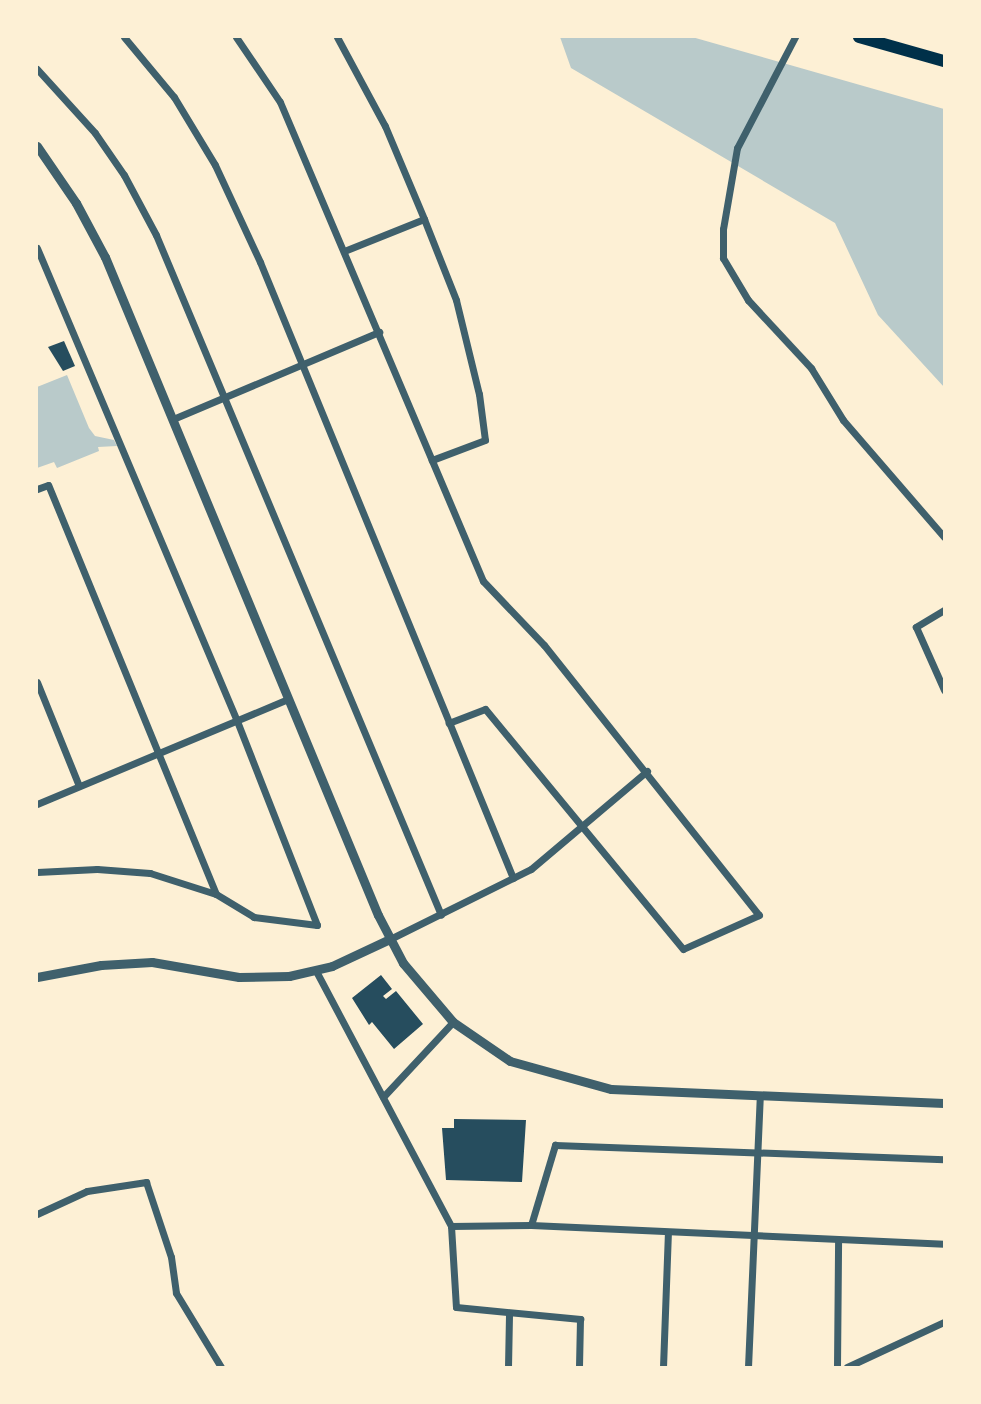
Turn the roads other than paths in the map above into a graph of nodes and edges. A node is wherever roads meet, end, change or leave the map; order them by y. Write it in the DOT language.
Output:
graph roads {
  1 [pos="124,37"];
  2 [pos="236,37"];
  3 [pos="337,37"];
  4 [pos="796,37"];
  5 [pos="859,37"];
  6 [pos="944,61"];
  7 [pos="37,69"];
  8 [pos="37,146"];
  9 [pos="424,219"];
  10 [pos="37,248"];
  11 [pos="344,251"];
  12 [pos="379,332"];
  13 [pos="302,365"];
  14 [pos="226,397"];
  15 [pos="173,419"];
  16 [pos="432,460"];
  17 [pos="37,489"];
  18 [pos="944,537"];
  19 [pos="944,610"];
  20 [pos="37,682"];
  21 [pos="944,690"];
  22 [pos="288,699"];
  23 [pos="237,721"];
  24 [pos="449,723"];
  25 [pos="159,753"];
  26 [pos="647,771"];
  27 [pos="79,786"];
  28 [pos="37,804"];
  29 [pos="583,825"];
  30 [pos="37,872"];
  31 [pos="513,878"];
  32 [pos="216,894"];
  33 [pos="441,915"];
  34 [pos="390,939"];
  35 [pos="316,971"];
  36 [pos="37,978"];
  37 [pos="453,1023"];
  38 [pos="760,1096"];
  39 [pos="383,1097"];
  40 [pos="944,1103"];
  41 [pos="758,1153"];
  42 [pos="944,1159"];
  43 [pos="37,1214"];
  44 [pos="531,1225"];
  45 [pos="451,1226"];
  46 [pos="668,1232"];
  47 [pos="754,1237"];
  48 [pos="838,1240"];
  49 [pos="944,1244"];
  50 [pos="509,1315"];
  51 [pos="944,1322"];
  52 [pos="221,1367"];
  53 [pos="509,1367"];
  54 [pos="579,1367"];
  55 [pos="663,1367"];
  56 [pos="748,1367"];
  57 [pos="837,1367"];
  58 [pos="847,1367"];
  1 -- 13 [label="street"];
  2 -- 11 [label="street"];
  3 -- 9 [label="street"];
  4 -- 18 [label="street"];
  5 -- 6 [label="highway"];
  7 -- 14 [label="street"];
  8 -- 15 [label="street"];
  9 -- 11 [label="street"];
  9 -- 16 [label="street"];
  10 -- 23 [label="street"];
  11 -- 12 [label="street"];
  12 -- 13 [label="street"];
  12 -- 16 [label="street"];
  13 -- 14 [label="street"];
  13 -- 24 [label="street"];
  14 -- 15 [label="street"];
  14 -- 33 [label="street"];
  15 -- 22 [label="street"];
  16 -- 26 [label="street"];
  17 -- 25 [label="street"];
  19 -- 21 [label="street"];
  20 -- 27 [label="street"];
  22 -- 23 [label="street"];
  22 -- 34 [label="street"];
  23 -- 25 [label="street"];
  23 -- 32 [label="street"];
  24 -- 29 [label="street"];
  24 -- 31 [label="street"];
  25 -- 27 [label="street"];
  25 -- 32 [label="street"];
  26 -- 29 [label="street"];
  26 -- 29 [label="street"];
  27 -- 28 [label="street"];
  29 -- 31 [label="street"];
  30 -- 32 [label="street"];
  31 -- 33 [label="street"];
  33 -- 34 [label="street"];
  34 -- 35 [label="street"];
  34 -- 37 [label="street"];
  35 -- 36 [label="street"];
  35 -- 39 [label="street"];
  37 -- 38 [label="street"];
  37 -- 39 [label="street"];
  38 -- 40 [label="street"];
  38 -- 41 [label="street"];
  39 -- 45 [label="street"];
  41 -- 42 [label="street"];
  41 -- 44 [label="street"];
  41 -- 47 [label="street"];
  43 -- 52 [label="street"];
  44 -- 45 [label="street"];
  44 -- 46 [label="street"];
  45 -- 50 [label="street"];
  46 -- 47 [label="street"];
  46 -- 55 [label="street"];
  47 -- 48 [label="street"];
  47 -- 56 [label="street"];
  48 -- 49 [label="street"];
  48 -- 57 [label="street"];
  50 -- 53 [label="street"];
  50 -- 54 [label="street"];
  51 -- 58 [label="street"];
}
